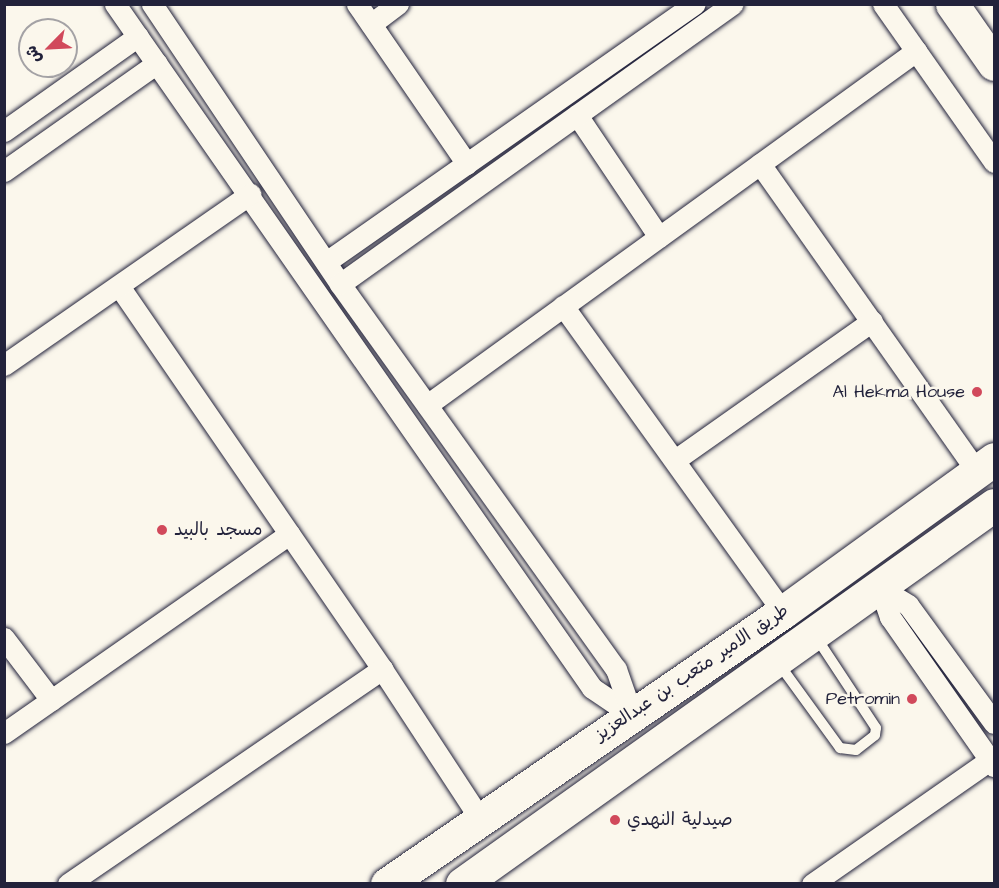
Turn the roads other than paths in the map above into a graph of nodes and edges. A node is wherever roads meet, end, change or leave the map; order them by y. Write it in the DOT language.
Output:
graph roads {
  1 [pos="115,4"];
  2 [pos="152,4"];
  3 [pos="357,4"];
  4 [pos="398,4"];
  5 [pos="695,4"];
  6 [pos="732,4"];
  7 [pos="883,4"];
  8 [pos="952,4"];
  9 [pos="371,24"];
  10 [pos="138,36"];
  11 [pos="916,51"];
  12 [pos="157,63"];
  13 [pos="994,64"];
  14 [pos="577,115"];
  15 [pos="5,129"];
  16 [pos="994,162"];
  17 [pos="467,164"];
  18 [pos="760,164"];
  19 [pos="4,171"];
  20 [pos="250,194"];
  21 [pos="659,237"];
  22 [pos="326,262"];
  23 [pos="340,284"];
  24 [pos="119,286"];
  25 [pos="563,306"];
  26 [pos="872,321"];
  27 [pos="4,365"];
  28 [pos="427,405"];
  29 [pos="675,460"];
  30 [pos="986,465"];
  31 [pos="994,505"];
  32 [pos="289,534"];
  33 [pos="880,588"];
  34 [pos="783,612"];
  35 [pos="815,634"];
  36 [pos="4,638"];
  37 [pos="777,661"];
  38 [pos="382,669"];
  39 [pos="51,700"];
  40 [pos="632,715"];
  41 [pos="994,723"];
  42 [pos="4,733"];
  43 [pos="992,763"];
  44 [pos="480,819"];
  45 [pos="840,876"];
  46 [pos="68,884"];
  47 [pos="387,884"];
  48 [pos="462,884"];
  49 [pos="812,884"];
  1 -- 10 [label="street"];
  2 -- 22 [label="street"];
  3 -- 9 [label="street"];
  4 -- 9 [label="street"];
  5 -- 17 [label="street"];
  6 -- 14 [label="street"];
  7 -- 11 [label="street"];
  8 -- 13 [label="main road"];
  9 -- 17 [label="street"];
  10 -- 12 [label="street"];
  10 -- 15 [label="street"];
  11 -- 16 [label="street"];
  11 -- 18 [label="street"];
  12 -- 19 [label="street"];
  12 -- 20 [label="street"];
  14 -- 21 [label="street"];
  14 -- 23 [label="street"];
  17 -- 22 [label="street"];
  18 -- 21 [label="street"];
  18 -- 26 [label="street"];
  20 -- 24 [label="street"];
  20 -- 40 [label="street"];
  21 -- 25 [label="street"];
  22 -- 23 [label="street"];
  23 -- 28 [label="street"];
  24 -- 27 [label="street"];
  24 -- 32 [label="street"];
  25 -- 28 [label="street"];
  25 -- 29 [label="street"];
  26 -- 29 [label="street"];
  26 -- 30 [label="street"];
  28 -- 40 [label="street"];
  29 -- 34 [label="street"];
  30 -- 34 [label="main road, طريق الامير متعب بن عبدالعزيز"];
  31 -- 33 [label="main road, طريق الامير متعب بن عبدالعزيز"];
  32 -- 38 [label="street"];
  32 -- 39 [label="street"];
  33 -- 35 [label="main road, طريق الامير متعب بن عبدالعزيز"];
  33 -- 41 [label="street"];
  33 -- 43 [label="street"];
  34 -- 40 [label="main road, طريق الامير متعب بن عبدالعزيز"];
  35 -- 37 [label="main road, طريق الامير متعب بن عبدالعزيز"];
  35 -- 37 [label="lane"];
  36 -- 39 [label="street"];
  37 -- 48 [label="main road, طريق الامير متعب بن عبدالعزيز"];
  38 -- 44 [label="street"];
  38 -- 46 [label="street"];
  39 -- 42 [label="street"];
  40 -- 44 [label="main road, طريق الامير متعب بن عبدالعزيز"];
  43 -- 45 [label="street"];
  44 -- 47 [label="main road, طريق الامير متعب بن عبدالعزيز"];
  45 -- 49 [label="street"];
}
